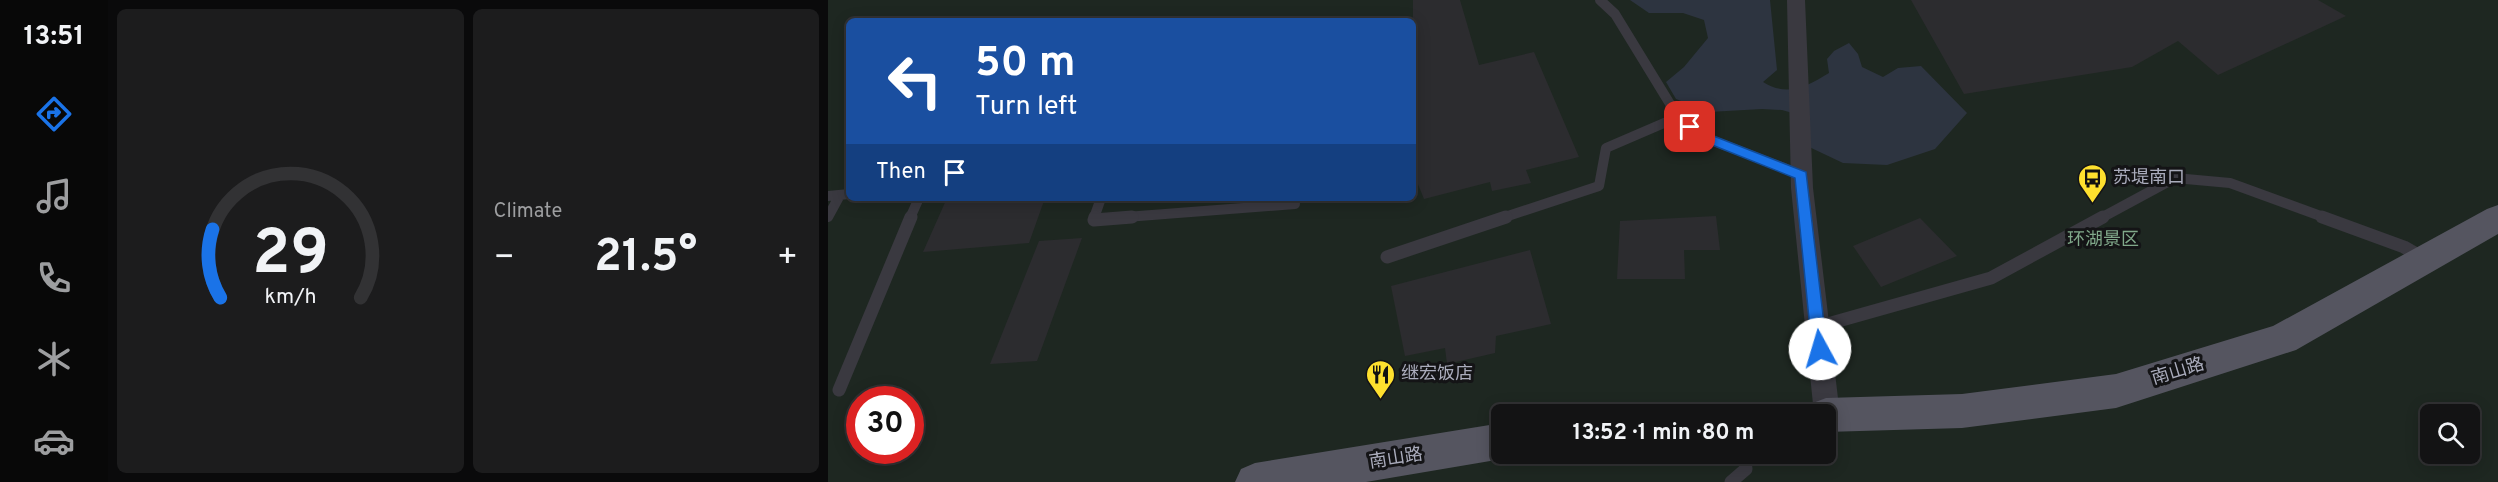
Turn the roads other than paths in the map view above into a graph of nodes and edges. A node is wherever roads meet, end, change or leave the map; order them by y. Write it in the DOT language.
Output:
graph roads {
  1 [pos="1796,0"];
  2 [pos="1599,1"];
  3 [pos="1678,117"];
  4 [pos="1802,175"];
  5 [pos="839,195"];
  6 [pos="918,201"];
  7 [pos="1100,201"];
  8 [pos="1295,204"];
  9 [pos="828,217"];
  10 [pos="2498,218"];
  11 [pos="1387,257"];
  12 [pos="2425,260"];
  13 [pos="1817,327"];
  14 [pos="839,390"];
  15 [pos="1825,404"];
  16 [pos="1836,415"];
  17 [pos="1491,443"];
  18 [pos="1745,464"];
  19 [pos="1255,482"];
  20 [pos="1731,482"];
  1 -- 4 [label="street"];
  2 -- 3 [label="lane"];
  3 -- 4 [label="lane"];
  3 -- 11 [label="lane"];
  4 -- 13 [label="street"];
  5 -- 9 [label="lane"];
  6 -- 14 [label="lane"];
  7 -- 8 [label="lane"];
  10 -- 12 [label="main road, 南山路"];
  12 -- 13 [label="lane"];
  12 -- 16 [label="main road, 南山路"];
  13 -- 15 [label="street"];
  17 -- 19 [label="main road, 南山路"];
  18 -- 20 [label="lane"];
}
